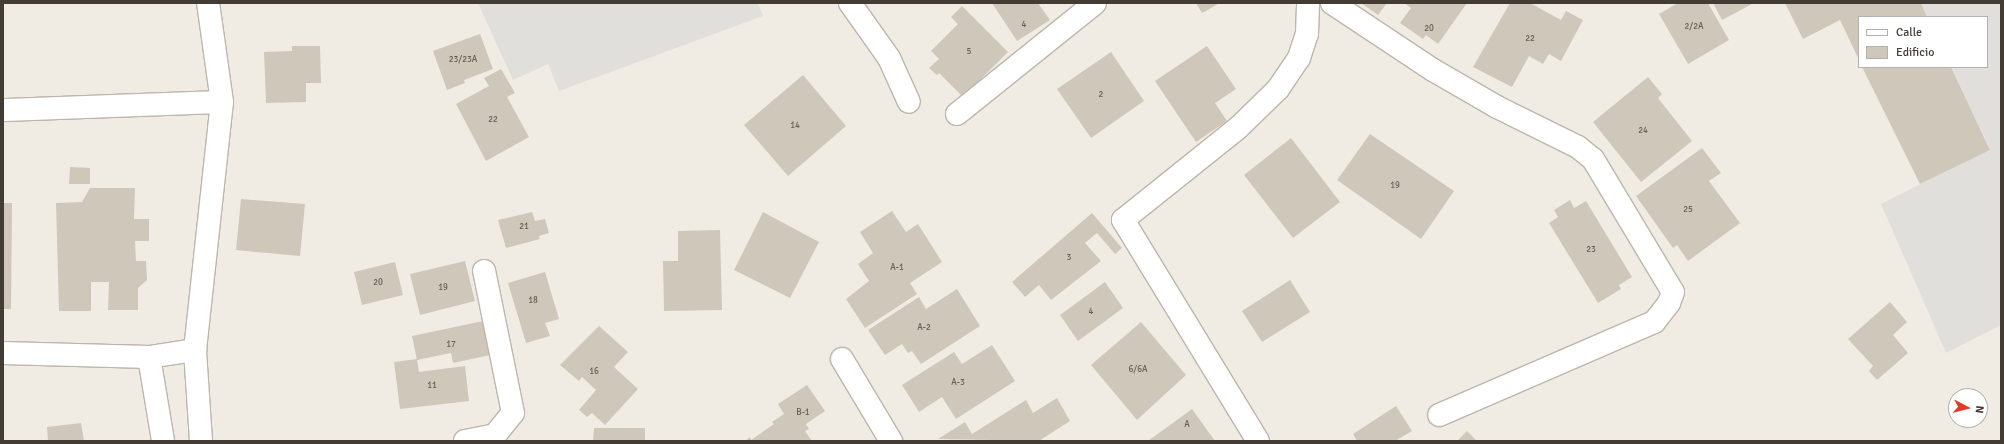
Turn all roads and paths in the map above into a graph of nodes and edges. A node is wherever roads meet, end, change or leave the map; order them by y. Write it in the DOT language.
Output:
graph roads {
  1 [pos="208,3"];
  2 [pos="850,3"];
  3 [pos="1095,3"];
  4 [pos="1308,3"];
  5 [pos="1332,3"];
  6 [pos="222,102"];
  7 [pos="909,102"];
  8 [pos="3,110"];
  9 [pos="957,114"];
  10 [pos="484,271"];
  11 [pos="195,350"];
  12 [pos="3,353"];
  13 [pos="149,357"];
  14 [pos="842,359"];
  15 [pos="1439,415"];
  16 [pos="163,441"];
  17 [pos="201,441"];
  18 [pos="465,441"];
  19 [pos="891,441"];
  20 [pos="1258,441"];
  1 -- 6 [label="street"];
  2 -- 7 [label="street"];
  3 -- 9 [label="street"];
  4 -- 20 [label="street"];
  5 -- 15 [label="street"];
  6 -- 8 [label="street"];
  6 -- 11 [label="street"];
  10 -- 18 [label="street"];
  11 -- 13 [label="street"];
  11 -- 17 [label="street"];
  12 -- 13 [label="street"];
  13 -- 16 [label="street"];
  14 -- 19 [label="street"];
}
